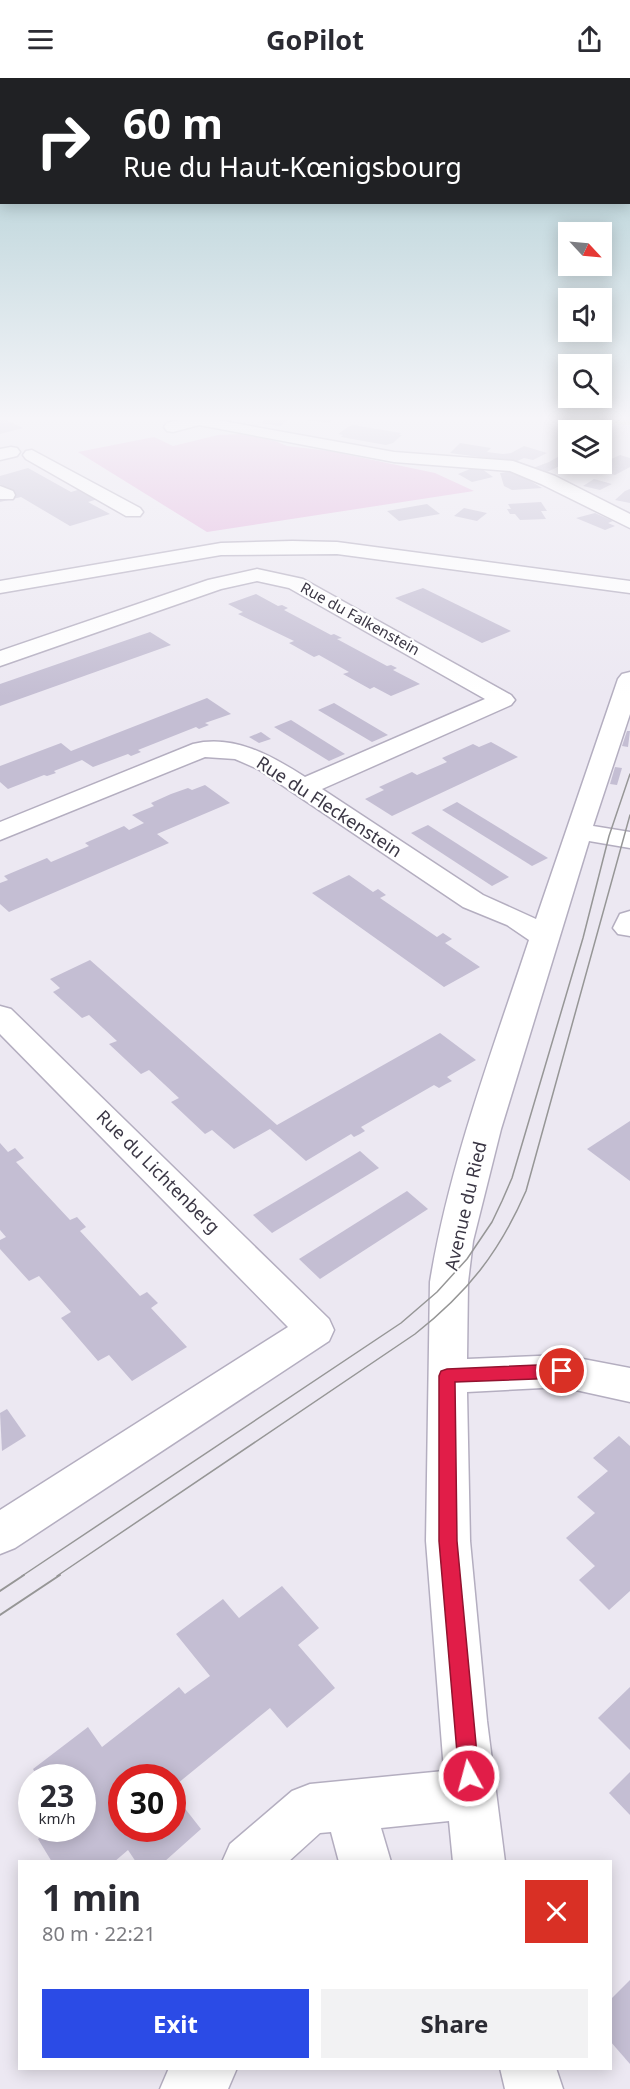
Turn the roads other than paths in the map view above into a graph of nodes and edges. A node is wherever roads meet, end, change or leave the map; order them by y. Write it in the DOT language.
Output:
graph roads {
  1 [pos="129,510"];
  2 [pos="606,510"];
  3 [pos="133,512"];
  4 [pos="630,522"];
  5 [pos="0,587"];
  6 [pos="630,587"];
  7 [pos="0,659"];
  8 [pos="630,680"];
  9 [pos="302,788"];
  10 [pos="0,831"];
  11 [pos="578,831"];
  12 [pos="630,840"];
  13 [pos="545,938"];
  14 [pos="0,1016"];
  15 [pos="447,1376"];
  16 [pos="630,1384"];
  17 [pos="0,1534"];
  18 [pos="471,1794"];
  19 [pos="349,1805"];
  20 [pos="250,1860"];
  21 [pos="363,1860"];
  22 [pos="479,1860"];
  23 [pos="207,2070"];
  24 [pos="529,2070"];
  25 [pos="189,2089"];
  26 [pos="534,2089"];
  1 -- 3 [label="street"];
  2 -- 4 [label="street"];
  5 -- 6 [label="street"];
  7 -- 9 [label="street, Rue du Falkenstein"];
  8 -- 11 [label="street, Avenue du Ried"];
  9 -- 10 [label="street, Rue du Fleckenstein"];
  9 -- 13 [label="street, Rue du Fleckenstein"];
  11 -- 12 [label="street"];
  11 -- 13 [label="street, Avenue du Ried"];
  13 -- 15 [label="street, Avenue du Ried"];
  14 -- 17 [label="street, Rue du Lichtenberg"];
  15 -- 16 [label="street"];
  15 -- 18 [label="street, Avenue du Ried"];
  18 -- 19 [label="street"];
  18 -- 22 [label="street, Avenue du Ried"];
  19 -- 20 [label="street"];
  19 -- 21 [label="street"];
  23 -- 25 [label="street"];
  24 -- 26 [label="street"];
}
